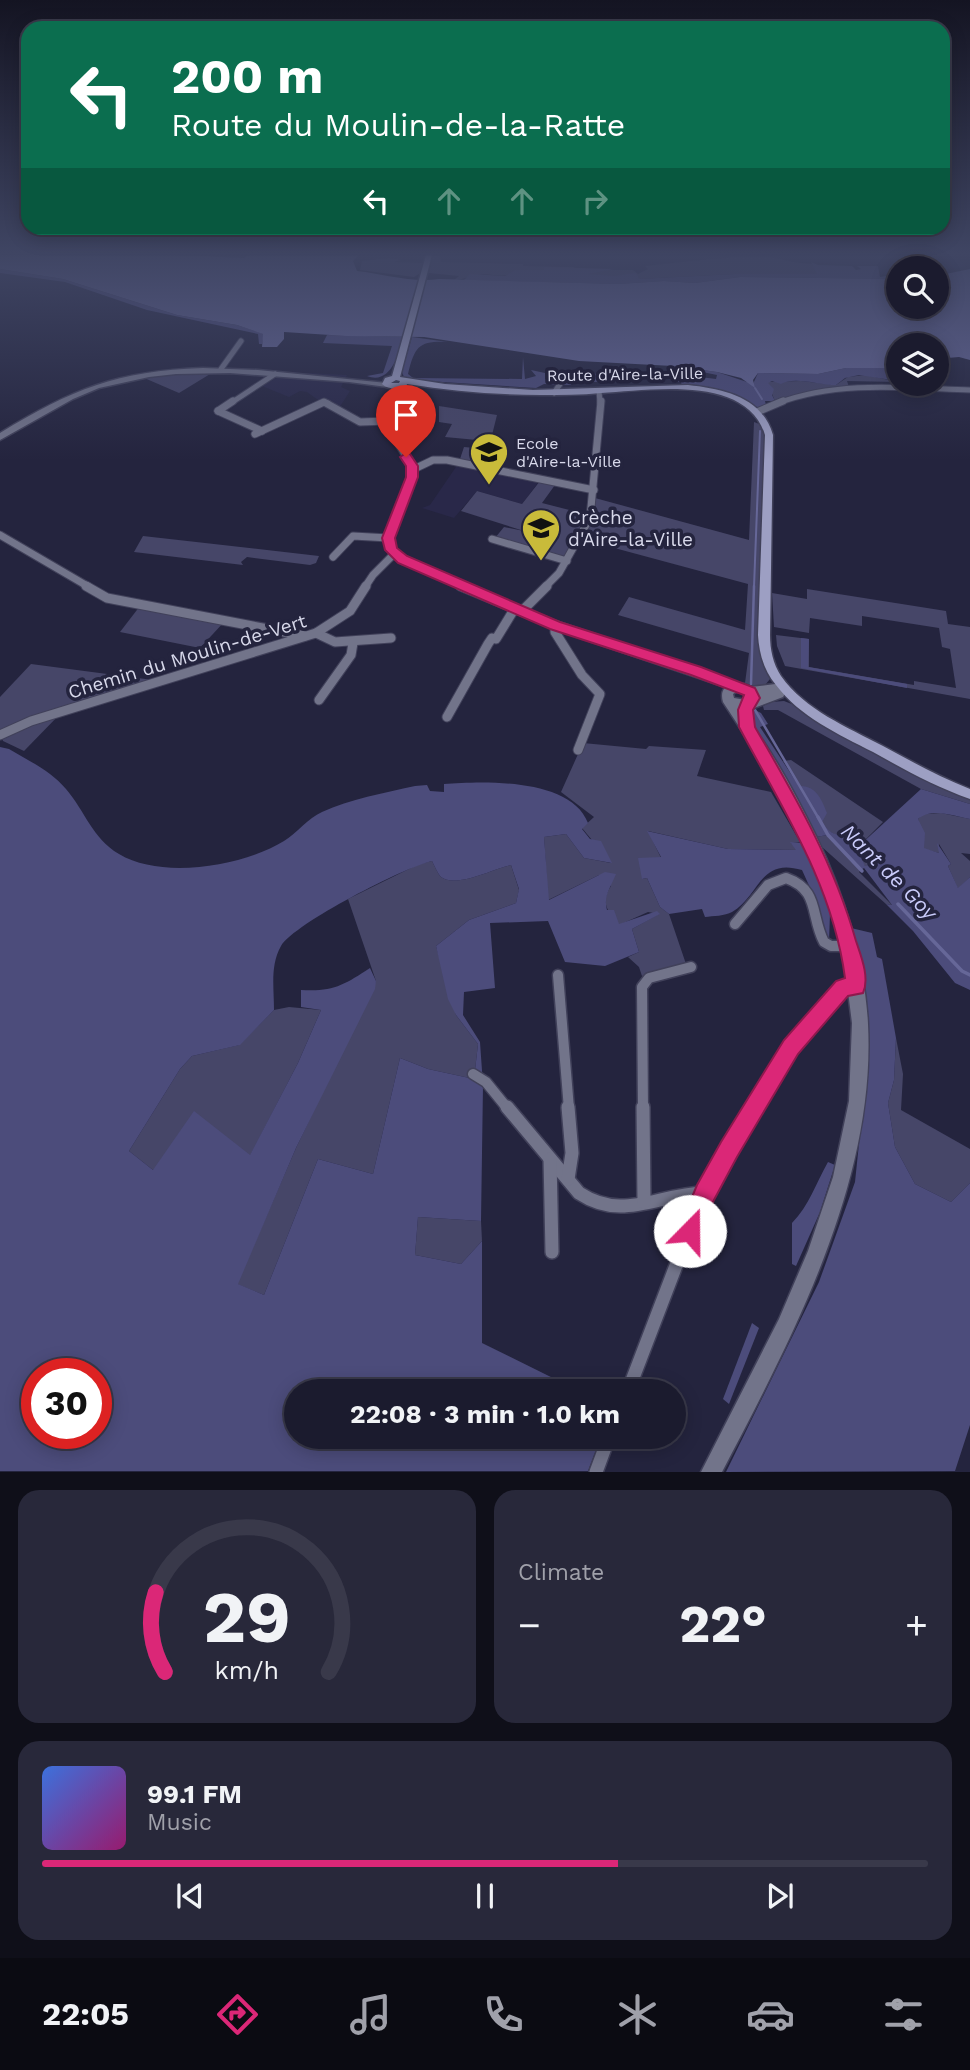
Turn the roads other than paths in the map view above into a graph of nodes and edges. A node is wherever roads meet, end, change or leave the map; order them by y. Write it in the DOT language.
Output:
graph roads {
  1 [pos="412,324"];
  2 [pos="242,341"];
  3 [pos="407,341"];
  4 [pos="221,369"];
  5 [pos="275,374"];
  6 [pos="559,375"];
  7 [pos="327,378"];
  8 [pos="395,383"];
  9 [pos="970,390"];
  10 [pos="599,391"];
  11 [pos="554,393"];
  12 [pos="757,412"];
  13 [pos="388,421"];
  14 [pos="0,437"];
  15 [pos="412,470"];
  16 [pos="594,490"];
  17 [pos="0,535"];
  18 [pos="389,538"];
  19 [pos="492,539"];
  20 [pos="394,554"];
  21 [pos="333,557"];
  22 [pos="567,561"];
  23 [pos="518,610"];
  24 [pos="555,625"];
  25 [pos="316,633"];
  26 [pos="307,636"];
  27 [pos="391,638"];
  28 [pos="353,643"];
  29 [pos="786,685"];
  30 [pos="740,697"];
  31 [pos="319,700"];
  32 [pos="447,717"];
  33 [pos="747,727"];
  34 [pos="0,735"];
  35 [pos="578,750"];
  36 [pos="970,794"];
  37 [pos="735,924"];
  38 [pos="846,946"];
  39 [pos="691,967"];
  40 [pos="558,975"];
  41 [pos="856,986"];
  42 [pos="473,1074"];
  43 [pos="550,1159"];
  44 [pos="568,1179"];
  45 [pos="705,1193"];
  46 [pos="644,1202"];
  47 [pos="552,1252"];
  48 [pos="633,1379"];
  49 [pos="605,1449"];
  50 [pos="596,1472"];
  51 [pos="711,1472"];
  1 -- 3 [label="main road"];
  2 -- 4 [label="street"];
  3 -- 8 [label="main road"];
  4 -- 5 [label="street"];
  4 -- 14 [label="street"];
  5 -- 7 [label="street"];
  5 -- 13 [label="street"];
  6 -- 11 [label="street"];
  7 -- 8 [label="street"];
  8 -- 11 [label="main road, Route d'Aire-la-Ville"];
  8 -- 13 [label="street"];
  9 -- 12 [label="street"];
  10 -- 11 [label="main road, Route d'Aire-la-Ville"];
  10 -- 12 [label="main road, Route d'Aire-la-Ville"];
  10 -- 16 [label="street"];
  12 -- 29 [label="main road"];
  13 -- 15 [label="street"];
  15 -- 16 [label="street"];
  15 -- 18 [label="street"];
  16 -- 22 [label="street"];
  17 -- 26 [label="street"];
  18 -- 20 [label="street"];
  18 -- 21 [label="street"];
  19 -- 22 [label="street"];
  20 -- 23 [label="street"];
  20 -- 25 [label="street, Chemin du Moulin-de-Vert"];
  22 -- 23 [label="street"];
  23 -- 24 [label="street"];
  23 -- 32 [label="street"];
  24 -- 30 [label="street"];
  24 -- 35 [label="street"];
  25 -- 26 [label="street, Chemin du Moulin-de-Vert"];
  25 -- 28 [label="street"];
  26 -- 34 [label="street, Chemin du Moulin-de-Vert"];
  27 -- 28 [label="street"];
  28 -- 31 [label="street"];
  29 -- 30 [label="street"];
  29 -- 36 [label="main road"];
  30 -- 33 [label="street"];
  30 -- 33 [label="street"];
  33 -- 38 [label="street"];
  37 -- 38 [label="street"];
  38 -- 41 [label="street"];
  39 -- 46 [label="street"];
  40 -- 44 [label="street"];
  41 -- 45 [label="street"];
  41 -- 51 [label="street"];
  42 -- 43 [label="street"];
  43 -- 44 [label="street"];
  43 -- 47 [label="street"];
  44 -- 46 [label="street"];
  45 -- 46 [label="street"];
  45 -- 48 [label="street"];
  49 -- 50 [label="street"];
}
